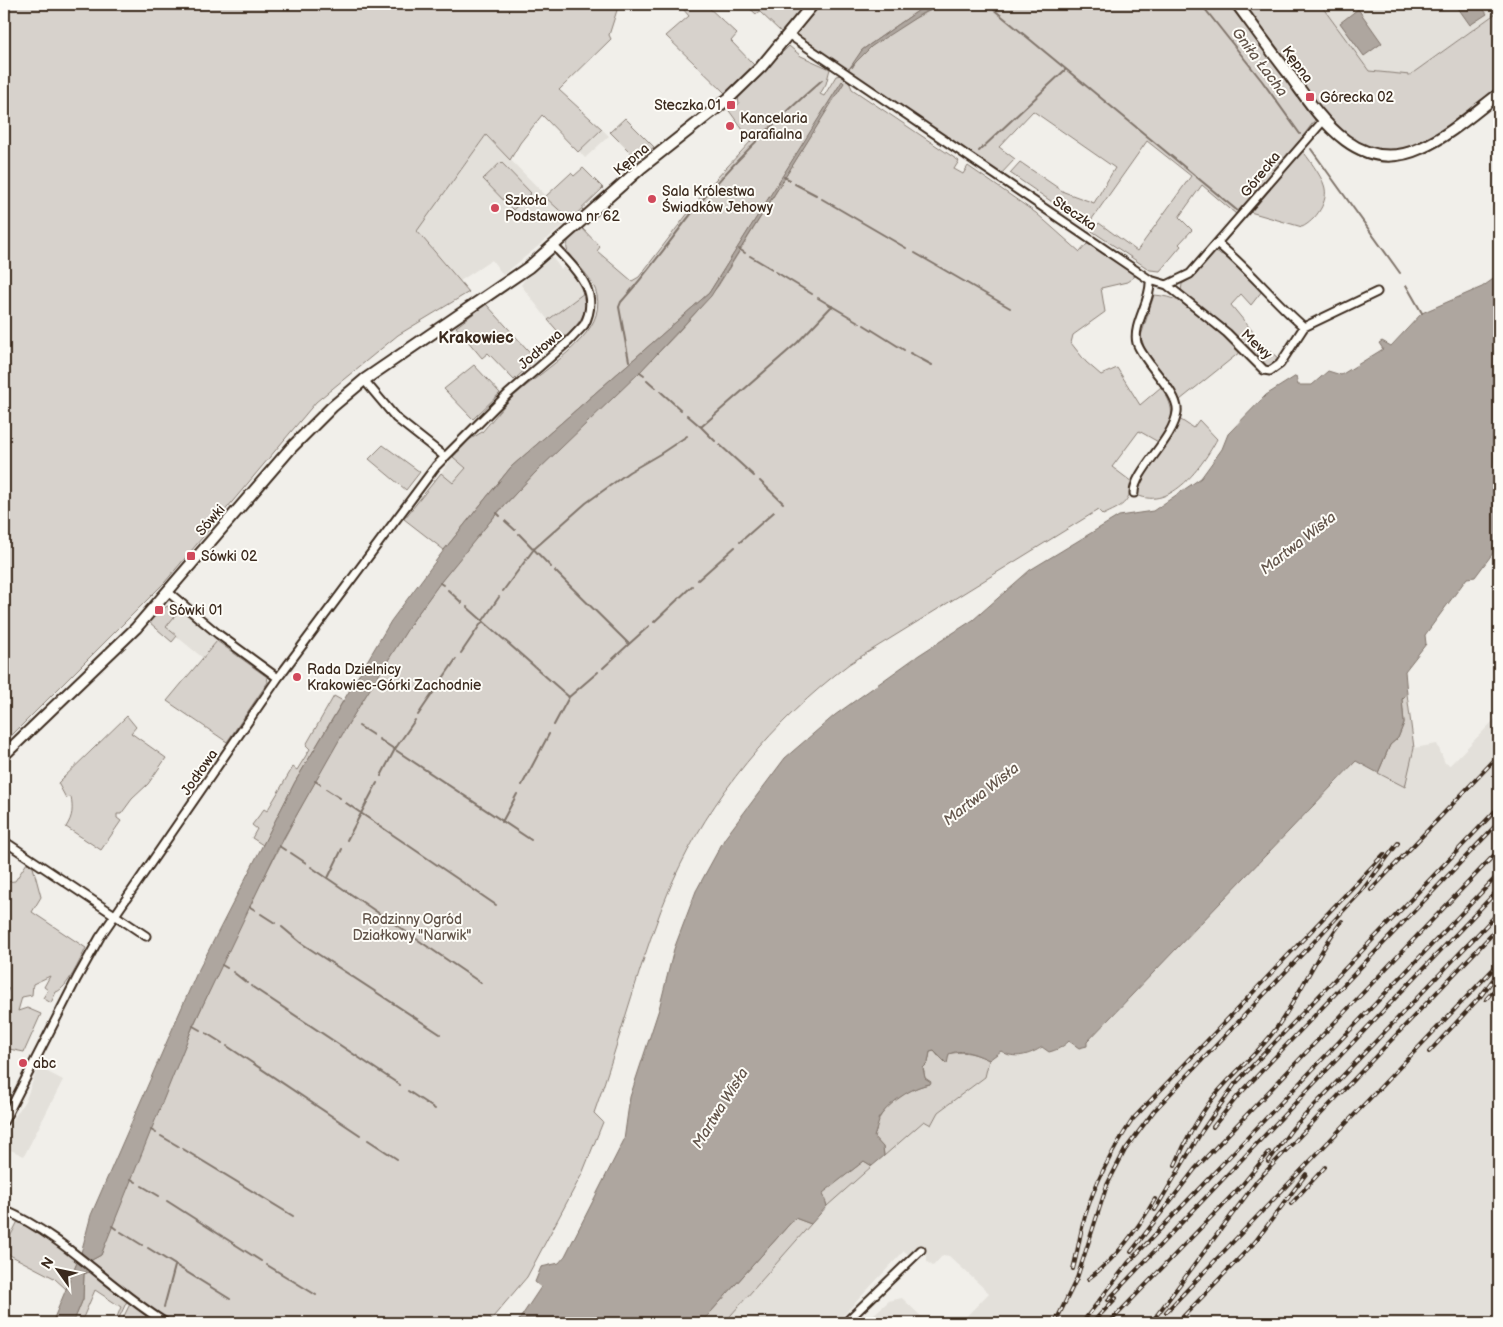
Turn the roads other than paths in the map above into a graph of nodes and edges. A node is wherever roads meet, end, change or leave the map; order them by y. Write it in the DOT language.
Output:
graph roads {
  1 [pos="813,4"];
  2 [pos="1237,4"];
  3 [pos="788,34"];
  4 [pos="1499,94"];
  5 [pos="1323,121"];
  6 [pos="1218,244"];
  7 [pos="554,246"];
  8 [pos="1150,280"];
  9 [pos="1167,286"];
  10 [pos="1377,292"];
  11 [pos="452,320"];
  12 [pos="1304,327"];
  13 [pos="364,380"];
  14 [pos="444,456"];
  15 [pos="1134,493"];
  16 [pos="168,592"];
  17 [pos="278,678"];
  18 [pos="4,755"];
  19 [pos="4,841"];
  20 [pos="115,914"];
  21 [pos="146,936"];
  22 [pos="4,1121"];
  23 [pos="4,1210"];
  24 [pos="921,1250"];
  25 [pos="166,1323"];
  26 [pos="845,1323"];
  1 -- 3 [label="street, Kępna"];
  2 -- 5 [label="street, Kępna"];
  3 -- 7 [label="street, Kępna"];
  3 -- 8 [label="street, Steczka"];
  4 -- 5 [label="street, Kępna"];
  5 -- 6 [label="street, Górecka"];
  6 -- 9 [label="street, Górecka"];
  6 -- 12 [label="street"];
  7 -- 11 [label="street, Kępna"];
  7 -- 14 [label="street, Jodłowa"];
  8 -- 9 [label="street"];
  8 -- 15 [label="street"];
  9 -- 12 [label="street, Mewy"];
  10 -- 12 [label="street"];
  11 -- 13 [label="street, Sówki"];
  13 -- 14 [label="street"];
  13 -- 16 [label="street, Sówki"];
  14 -- 17 [label="street, Jodłowa"];
  16 -- 17 [label="street"];
  16 -- 18 [label="street, Sówki"];
  17 -- 20 [label="street, Jodłowa"];
  19 -- 20 [label="street"];
  20 -- 21 [label="street"];
  20 -- 22 [label="street, Jodłowa"];
  23 -- 25 [label="street"];
  24 -- 26 [label="street"];
}
